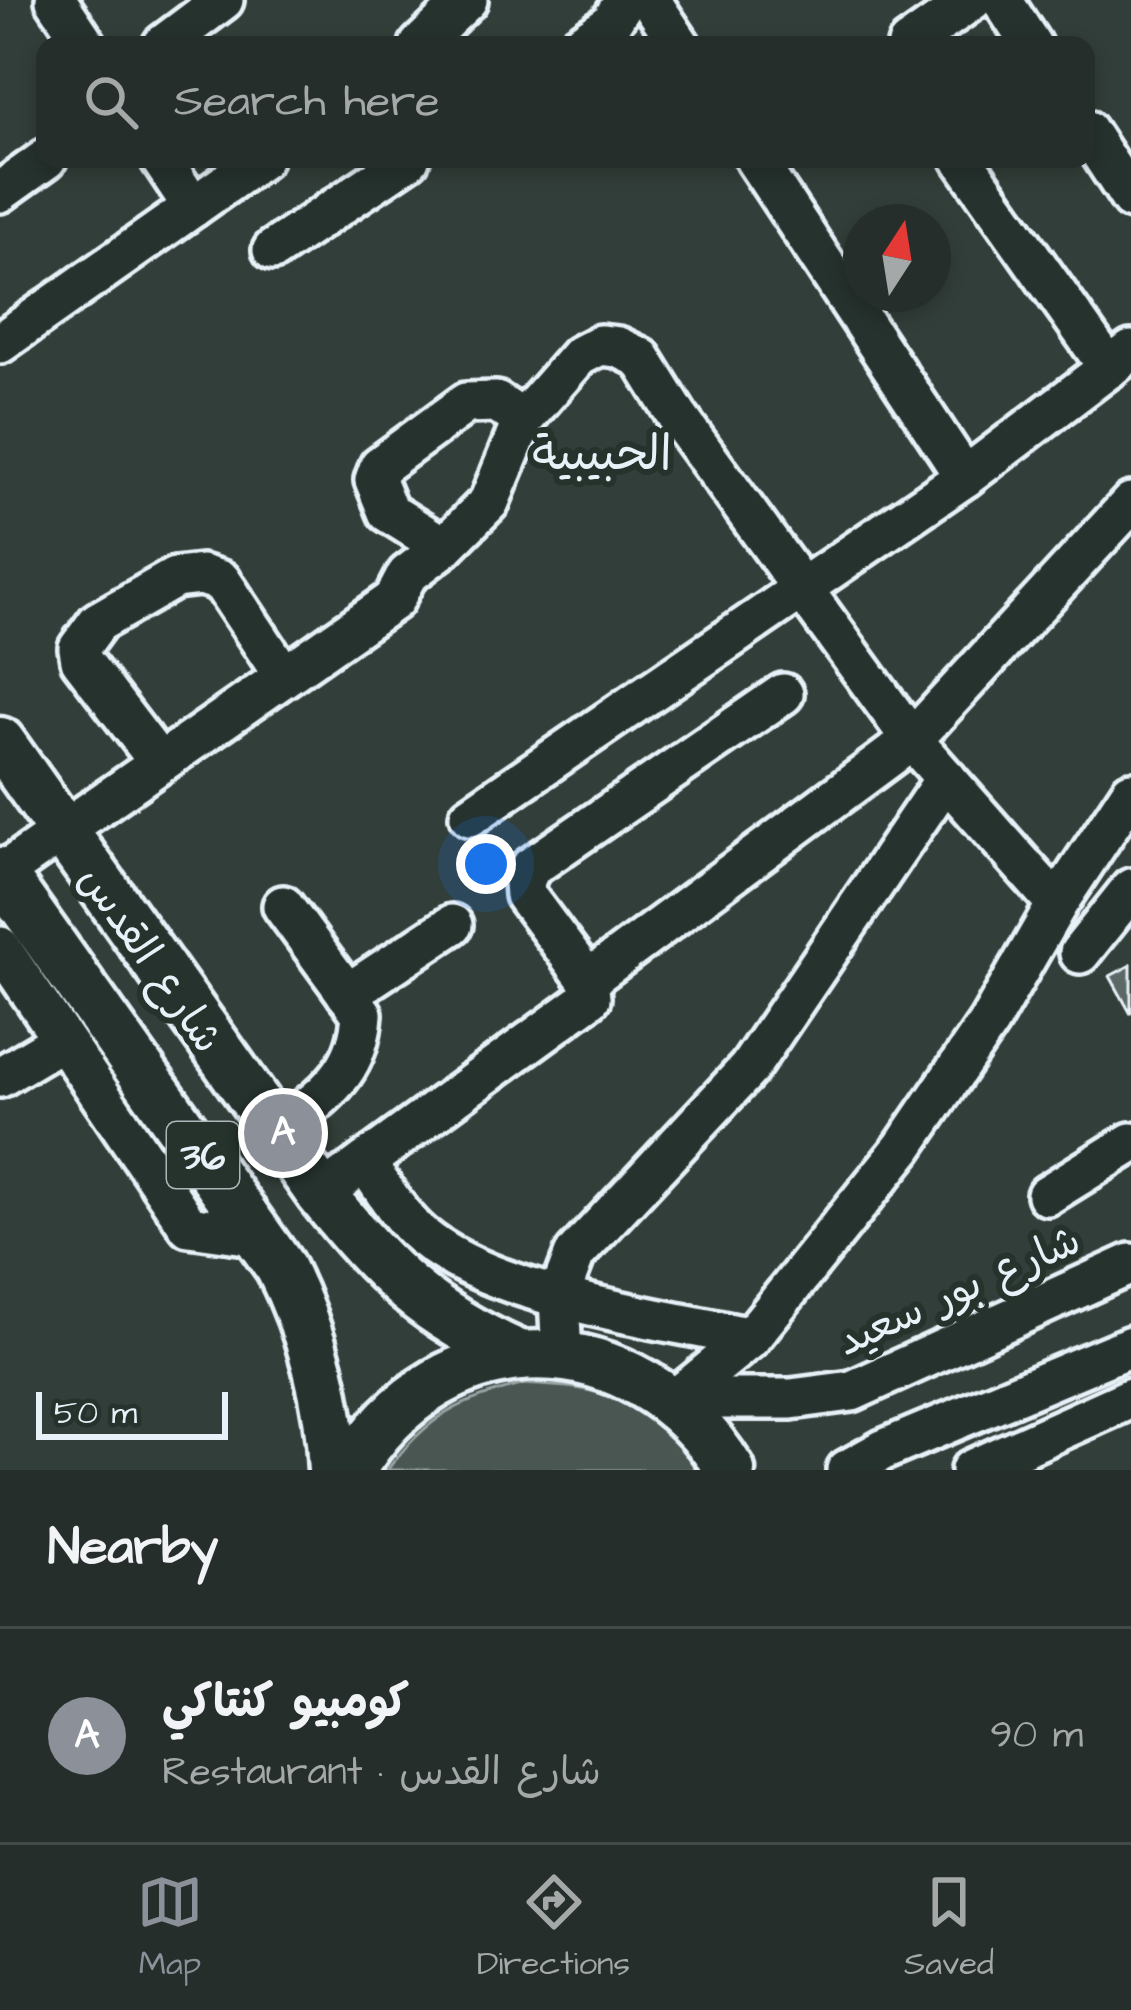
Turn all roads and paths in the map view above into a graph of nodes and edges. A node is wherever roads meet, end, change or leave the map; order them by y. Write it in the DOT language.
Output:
graph roads {
  1 [pos="56,0"];
  2 [pos="223,0"];
  3 [pos="467,0"];
  4 [pos="625,0"];
  5 [pos="650,0"];
  6 [pos="972,0"];
  7 [pos="1002,0"];
  8 [pos="80,36"];
  9 [pos="175,36"];
  10 [pos="429,36"];
  11 [pos="592,36"];
  12 [pos="674,36"];
  13 [pos="921,36"];
  14 [pos="1025,36"];
  15 [pos="1095,144"];
  16 [pos="36,166"];
  17 [pos="167,168"];
  18 [pos="248,168"];
  19 [pos="396,168"];
  20 [pos="761,168"];
  21 [pos="969,168"];
  22 [pos="0,192"];
  23 [pos="1131,199"];
  24 [pos="193,207"];
  25 [pos="273,250"];
  26 [pos="0,344"];
  27 [pos="1120,360"];
  28 [pos="523,420"];
  29 [pos="965,477"];
  30 [pos="1131,503"];
  31 [pos="444,547"];
  32 [pos="801,586"];
  33 [pos="284,676"];
  34 [pos="782,694"];
  35 [pos="912,740"];
  36 [pos="0,742"];
  37 [pos="159,762"];
  38 [pos="946,778"];
  39 [pos="1131,792"];
  40 [pos="470,816"];
  41 [pos="61,829"];
  42 [pos="0,873"];
  43 [pos="1131,889"];
  44 [pos="1057,904"];
  45 [pos="283,906"];
  46 [pos="452,925"];
  47 [pos="0,947"];
  48 [pos="1080,953"];
  49 [pos="588,980"];
  50 [pos="347,994"];
  51 [pos="62,1040"];
  52 [pos="0,1077"];
  53 [pos="277,1133"];
  54 [pos="1131,1143"];
  55 [pos="365,1162"];
  56 [pos="320,1194"];
  57 [pos="1046,1195"];
  58 [pos="261,1236"];
  59 [pos="1131,1264"];
  60 [pos="559,1296"];
  61 [pos="750,1338"];
  62 [pos="1131,1346"];
  63 [pos="542,1356"];
  64 [pos="1131,1398"];
  65 [pos="677,1404"];
  66 [pos="333,1470"];
  67 [pos="351,1470"];
  68 [pos="730,1470"];
  69 [pos="847,1470"];
  70 [pos="971,1470"];
  1 -- 8 [label="street"];
  2 -- 9 [label="street"];
  3 -- 10 [label="street"];
  4 -- 11 [label="street"];
  5 -- 12 [label="street"];
  6 -- 13 [label="street"];
  7 -- 14 [label="street"];
  15 -- 23 [label="street"];
  16 -- 22 [label="street"];
  17 -- 24 [label="street"];
  18 -- 24 [label="street"];
  19 -- 25 [label="street"];
  20 -- 29 [label="street"];
  21 -- 27 [label="street"];
  24 -- 26 [label="street"];
  27 -- 29 [label="street"];
  28 -- 31 [label="street"];
  28 -- 31 [label="street"];
  28 -- 32 [label="street"];
  29 -- 32 [label="street"];
  30 -- 35 [label="street"];
  31 -- 33 [label="street"];
  32 -- 35 [label="street"];
  32 -- 40 [label="street"];
  33 -- 37 [label="street"];
  33 -- 37 [label="street"];
  34 -- 49 [label="street"];
  35 -- 38 [label="street"];
  35 -- 49 [label="street"];
  36 -- 41 [label="main road, شارع القدس / 36"];
  37 -- 41 [label="street"];
  38 -- 44 [label="street"];
  38 -- 60 [label="street"];
  39 -- 44 [label="street"];
  41 -- 42 [label="street"];
  41 -- 53 [label="main road, شارع القدس / 36"];
  42 -- 58 [label="main road, شارع القدس / 36"];
  43 -- 48 [label="street"];
  44 -- 61 [label="street"];
  45 -- 50 [label="street"];
  46 -- 50 [label="street"];
  47 -- 51 [label="street"];
  49 -- 55 [label="street"];
  50 -- 53 [label="street"];
  51 -- 52 [label="street"];
  51 -- 58 [label="street"];
  53 -- 56 [label="main road, شارع القدس / 36"];
  54 -- 57 [label="street"];
  55 -- 56 [label="street"];
  55 -- 60 [label="street"];
  56 -- 63 [label="main road, شارع القدس / 36"];
  58 -- 66 [label="main road, شارع القدس / 36"];
  59 -- 65 [label="street, شارع بور سعيد"];
  60 -- 61 [label="street"];
  60 -- 63 [label="street"];
  61 -- 65 [label="street"];
  62 -- 69 [label="street"];
  63 -- 65 [label="main road, شارع القدس"];
  63 -- 67 [label="main road"];
  64 -- 70 [label="street"];
  65 -- 68 [label="main road"];
}
